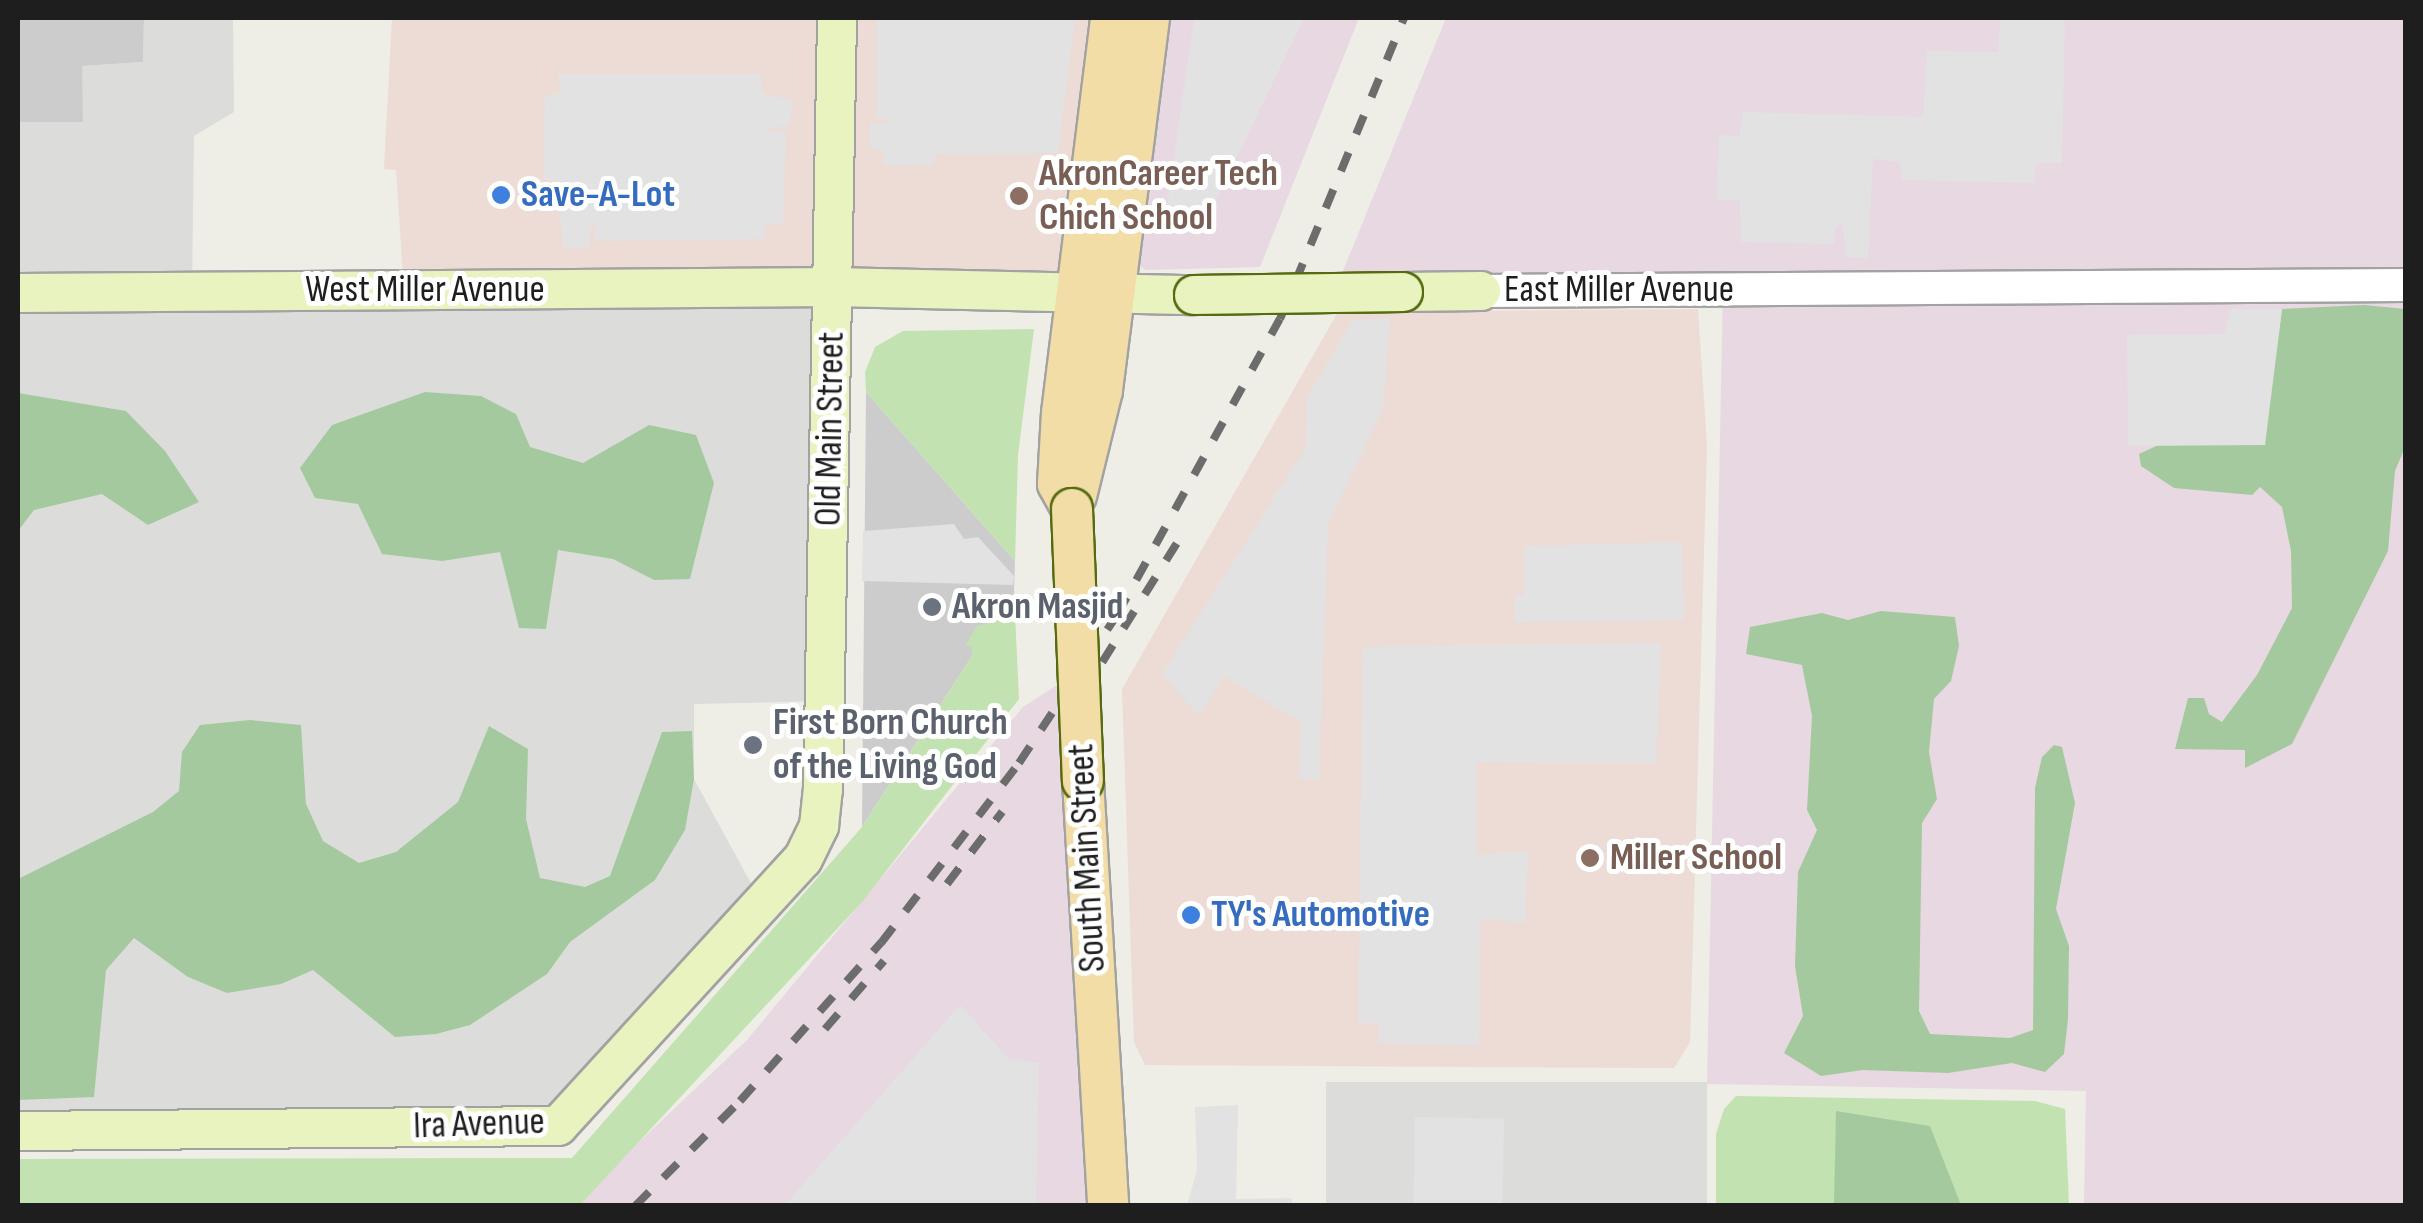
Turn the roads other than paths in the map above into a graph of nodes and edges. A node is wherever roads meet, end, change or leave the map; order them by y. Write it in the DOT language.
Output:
graph roads {
  1 [pos="837,18"];
  2 [pos="1111,18"];
  3 [pos="1149,18"];
  4 [pos="2406,285"];
  5 [pos="833,287"];
  6 [pos="1481,292"];
  7 [pos="18,293"];
  8 [pos="1096,296"];
  9 [pos="815,839"];
  10 [pos="18,1131"];
  11 [pos="1108,1206"];
  1 -- 5 [label="main road, Old Main Street"];
  2 -- 8 [label="main road, South Main Street"];
  3 -- 8 [label="main road, South Main Street"];
  4 -- 6 [label="street, East Miller Avenue"];
  5 -- 7 [label="main road, West Miller Avenue"];
  5 -- 8 [label="main road, East Miller Avenue"];
  5 -- 9 [label="main road, Old Main Street"];
  6 -- 8 [label="main road, East Miller Avenue, bridge"];
  8 -- 11 [label="main road, South Main Street, bridge"];
  9 -- 10 [label="main road, Ira Avenue"];
}
